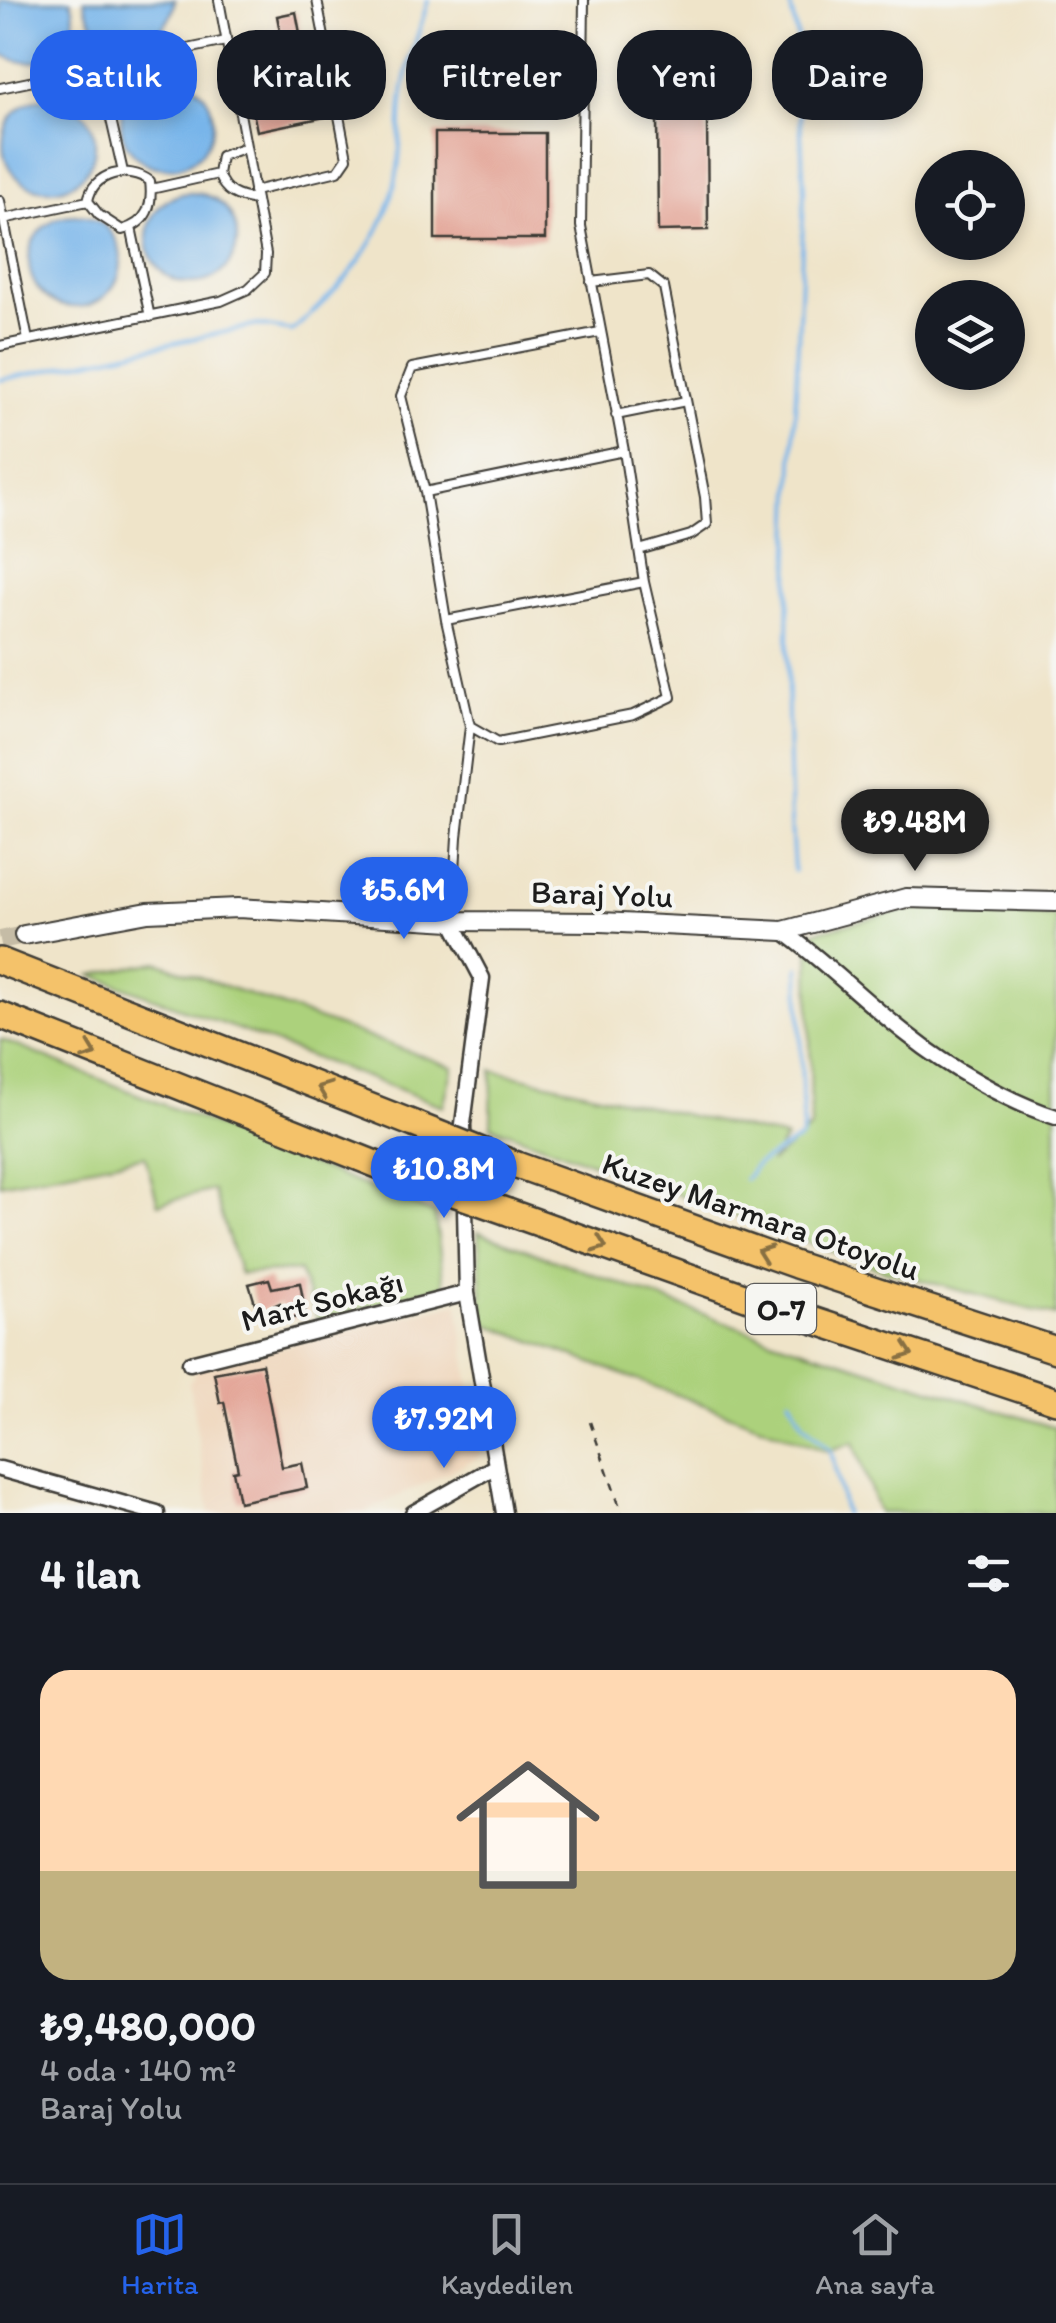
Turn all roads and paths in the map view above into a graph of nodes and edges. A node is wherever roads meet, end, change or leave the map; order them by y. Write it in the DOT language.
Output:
graph roads {
  1 [pos="219,0"];
  2 [pos="317,0"];
  3 [pos="584,0"];
  4 [pos="224,30"];
  5 [pos="30,81"];
  6 [pos="0,87"];
  7 [pos="112,120"];
  8 [pos="241,120"];
  9 [pos="246,147"];
  10 [pos="124,172"];
  11 [pos="218,174"];
  12 [pos="150,189"];
  13 [pos="255,196"];
  14 [pos="88,201"];
  15 [pos="0,202"];
  16 [pos="4,218"];
  17 [pos="131,227"];
  18 [pos="591,282"];
  19 [pos="150,316"];
  20 [pos="600,332"];
  21 [pos="28,340"];
  22 [pos="0,346"];
  23 [pos="686,402"];
  24 [pos="616,415"];
  25 [pos="624,451"];
  26 [pos="425,492"];
  27 [pos="640,550"];
  28 [pos="644,582"];
  29 [pos="446,620"];
  30 [pos="470,726"];
  31 [pos="1056,902"];
  32 [pos="452,921"];
  33 [pos="784,931"];
  34 [pos="24,935"];
  35 [pos="0,961"];
  36 [pos="0,1015"];
  37 [pos="1056,1118"];
  38 [pos="467,1293"];
  39 [pos="1056,1350"];
  40 [pos="190,1363"];
  41 [pos="1056,1401"];
  42 [pos="590,1422"];
  43 [pos="496,1466"];
  44 [pos="0,1469"];
  45 [pos="157,1513"];
  46 [pos="412,1513"];
  47 [pos="504,1513"];
  48 [pos="622,1513"];
  1 -- 4 [label="lane"];
  2 -- 13 [label="lane"];
  3 -- 18 [label="lane"];
  5 -- 6 [label="lane"];
  7 -- 10 [label="lane"];
  8 -- 9 [label="lane"];
  9 -- 11 [label="lane"];
  9 -- 13 [label="lane"];
  10 -- 12 [label="lane"];
  10 -- 14 [label="lane"];
  11 -- 12 [label="lane"];
  11 -- 13 [label="lane"];
  12 -- 17 [label="lane"];
  13 -- 19 [label="lane"];
  14 -- 16 [label="lane"];
  14 -- 17 [label="lane"];
  15 -- 16 [label="lane"];
  16 -- 21 [label="lane"];
  17 -- 19 [label="lane"];
  18 -- 20 [label="lane"];
  18 -- 23 [label="lane"];
  19 -- 21 [label="lane"];
  20 -- 24 [label="lane"];
  20 -- 26 [label="lane"];
  21 -- 22 [label="lane"];
  23 -- 24 [label="lane"];
  23 -- 27 [label="lane"];
  24 -- 25 [label="lane"];
  25 -- 26 [label="lane"];
  25 -- 27 [label="lane"];
  26 -- 29 [label="lane"];
  27 -- 28 [label="lane"];
  28 -- 29 [label="lane"];
  28 -- 30 [label="lane"];
  29 -- 30 [label="lane"];
  30 -- 32 [label="lane"];
  31 -- 33 [label="street, Baraj Yolu"];
  32 -- 33 [label="street, Baraj Yolu"];
  32 -- 34 [label="street, Baraj Yolu"];
  32 -- 38 [label="street"];
  33 -- 37 [label="street"];
  39 -- 35 [label="highway, Kuzey Marmara Otoyolu / O-7, one-way, bridge"];
  36 -- 41 [label="highway, O-7, one-way, bridge"];
  38 -- 40 [label="street, Mart Sokağı"];
  38 -- 43 [label="street"];
  42 -- 48 [label="path"];
  43 -- 46 [label="street"];
  43 -- 47 [label="street"];
  44 -- 45 [label="street"];
}
